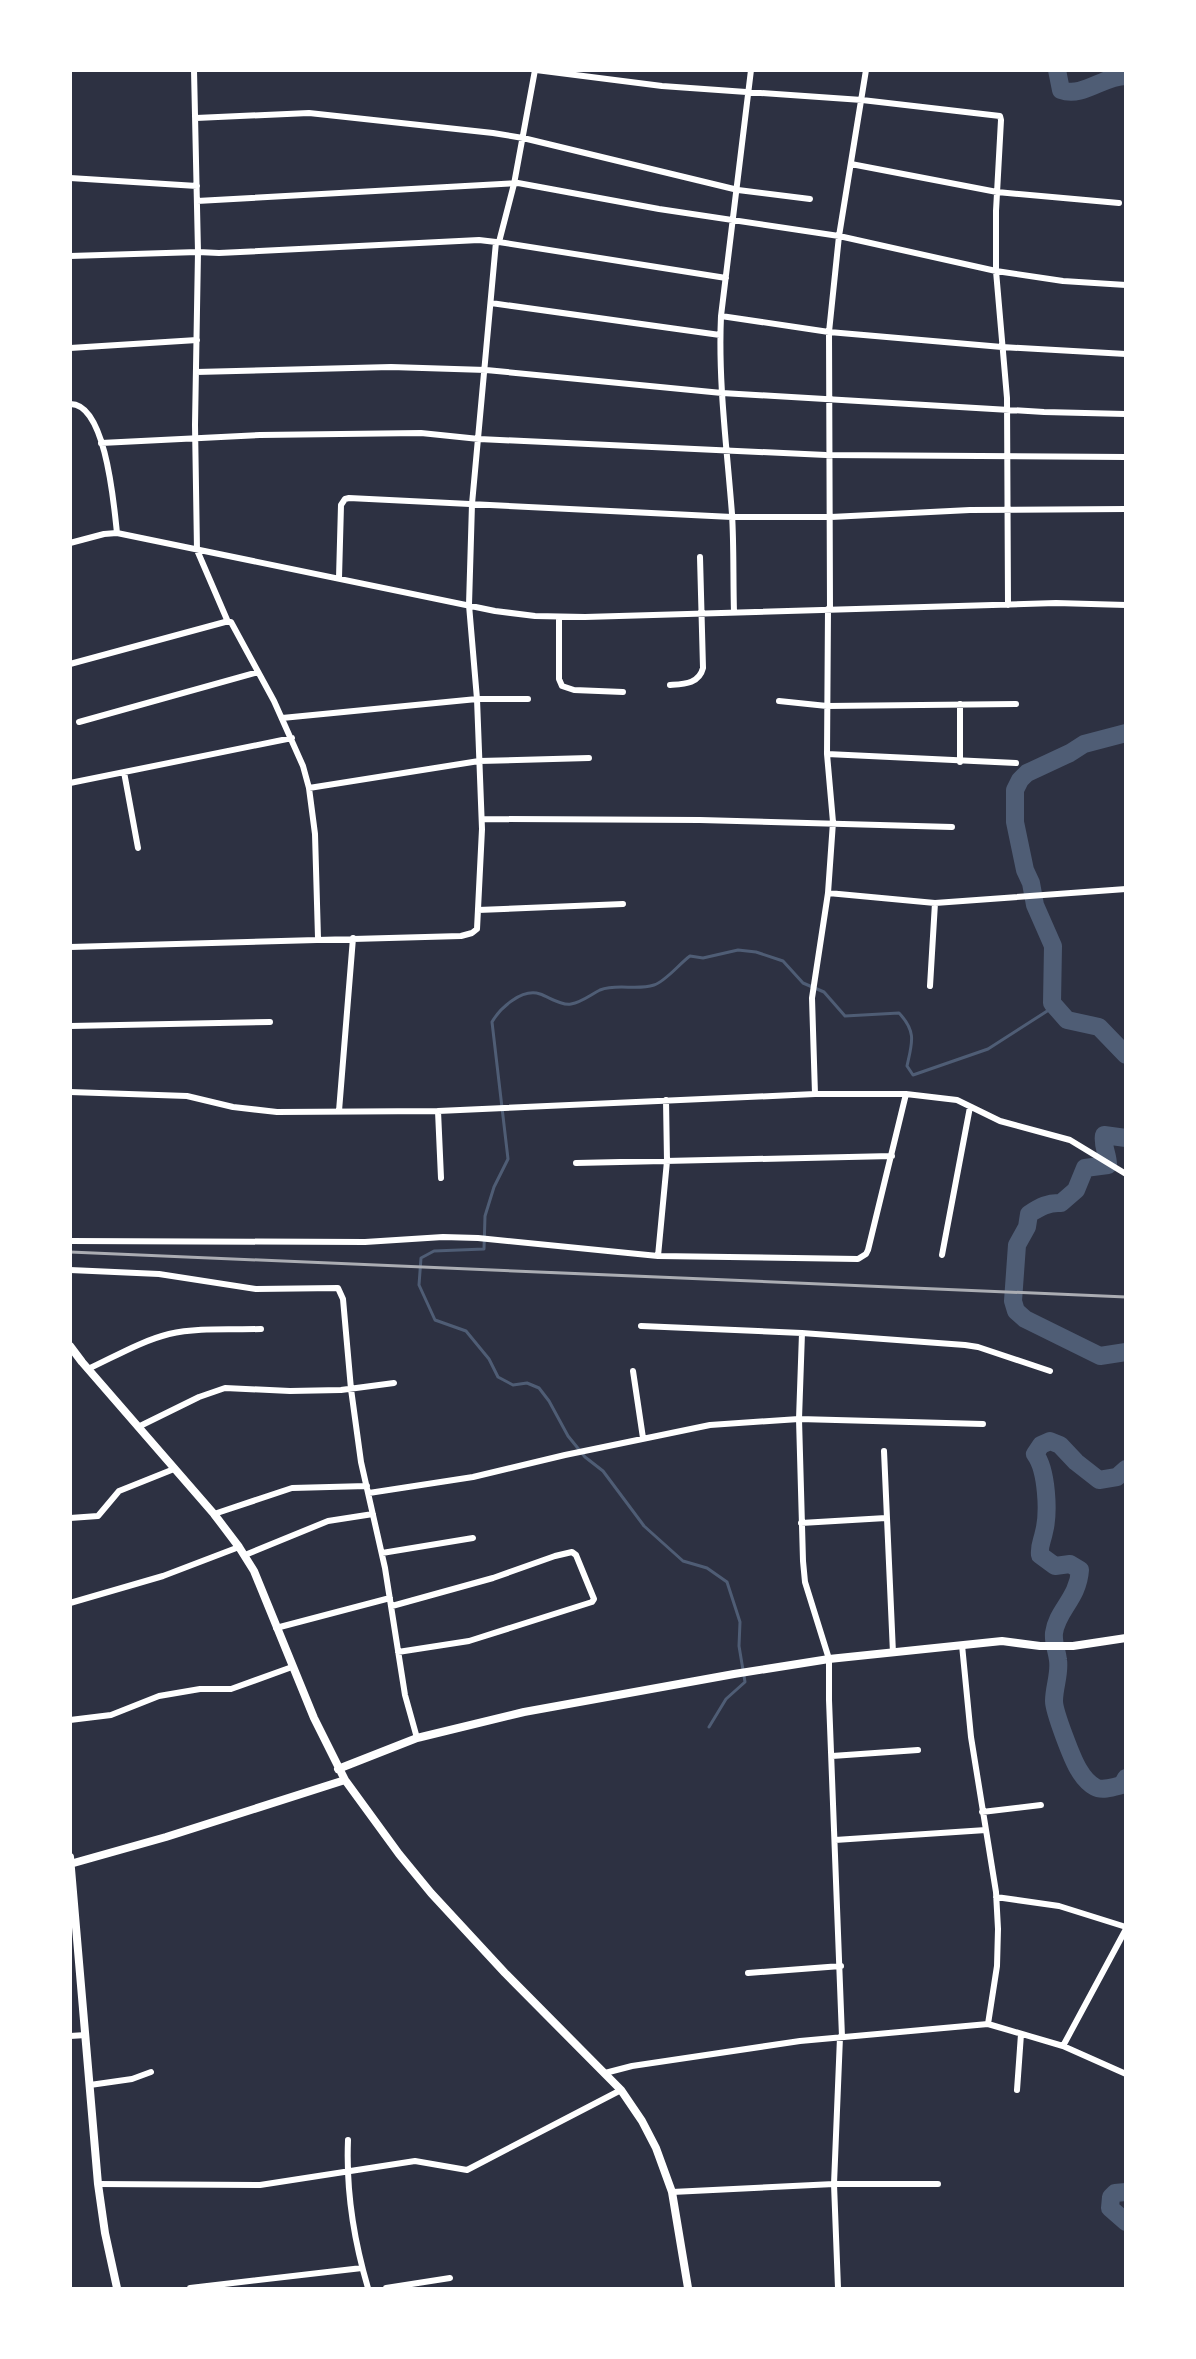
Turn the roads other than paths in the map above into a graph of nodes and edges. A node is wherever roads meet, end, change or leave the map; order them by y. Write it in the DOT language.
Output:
graph roads {
  1 [pos="194,70"];
  2 [pos="536,70"];
  3 [pos="751,70"];
  4 [pos="866,70"];
  5 [pos="748,92"];
  6 [pos="862,100"];
  7 [pos="196,118"];
  8 [pos="523,138"];
  9 [pos="851,164"];
  10 [pos="70,178"];
  11 [pos="514,184"];
  12 [pos="197,186"];
  13 [pos="738,190"];
  14 [pos="997,192"];
  15 [pos="810,199"];
  16 [pos="197,201"];
  17 [pos="1119,203"];
  18 [pos="734,219"];
  19 [pos="838,236"];
  20 [pos="498,242"];
  21 [pos="198,252"];
  22 [pos="70,256"];
  23 [pos="996,271"];
  24 [pos="726,278"];
  25 [pos="1125,285"];
  26 [pos="491,303"];
  27 [pos="721,315"];
  28 [pos="829,332"];
  29 [pos="720,335"];
  30 [pos="197,340"];
  31 [pos="1002,347"];
  32 [pos="70,348"];
  33 [pos="1125,354"];
  34 [pos="486,370"];
  35 [pos="196,372"];
  36 [pos="722,393"];
  37 [pos="829,398"];
  38 [pos="70,404"];
  39 [pos="1006,410"];
  40 [pos="1125,414"];
  41 [pos="195,438"];
  42 [pos="479,439"];
  43 [pos="101,443"];
  44 [pos="726,450"];
  45 [pos="830,455"];
  46 [pos="1125,457"];
  47 [pos="1007,458"];
  48 [pos="472,504"];
  49 [pos="1125,509"];
  50 [pos="1008,510"];
  51 [pos="732,517"];
  52 [pos="831,518"];
  53 [pos="117,533"];
  54 [pos="70,543"];
  55 [pos="197,550"];
  56 [pos="700,556"];
  57 [pos="339,578"];
  58 [pos="469,605"];
  59 [pos="1008,605"];
  60 [pos="1125,605"];
  61 [pos="829,609"];
  62 [pos="734,612"];
  63 [pos="702,613"];
  64 [pos="559,617"];
  65 [pos="228,622"];
  66 [pos="70,664"];
  67 [pos="258,672"];
  68 [pos="670,685"];
  69 [pos="623,692"];
  70 [pos="477,699"];
  71 [pos="528,699"];
  72 [pos="779,701"];
  73 [pos="960,704"];
  74 [pos="1016,704"];
  75 [pos="827,706"];
  76 [pos="282,718"];
  77 [pos="79,722"];
  78 [pos="292,738"];
  79 [pos="826,754"];
  80 [pos="589,758"];
  81 [pos="479,761"];
  82 [pos="960,762"];
  83 [pos="1016,763"];
  84 [pos="124,772"];
  85 [pos="70,783"];
  86 [pos="309,788"];
  87 [pos="482,819"];
  88 [pos="833,822"];
  89 [pos="951,826"];
  90 [pos="138,848"];
  91 [pos="1125,889"];
  92 [pos="828,893"];
  93 [pos="935,903"];
  94 [pos="623,904"];
  95 [pos="478,910"];
  96 [pos="318,938"];
  97 [pos="353,938"];
  98 [pos="70,947"];
  99 [pos="930,986"];
  100 [pos="270,1022"];
  101 [pos="70,1026"];
  102 [pos="70,1092"];
  103 [pos="815,1094"];
  104 [pos="906,1094"];
  105 [pos="666,1100"];
  106 [pos="970,1107"];
  107 [pos="339,1111"];
  108 [pos="438,1111"];
  109 [pos="892,1156"];
  110 [pos="667,1161"];
  111 [pos="576,1163"];
  112 [pos="1125,1174"];
  113 [pos="441,1178"];
  114 [pos="70,1241"];
  115 [pos="658,1256"];
  116 [pos="942,1256"];
  117 [pos="70,1270"];
  118 [pos="641,1326"];
  119 [pos="261,1329"];
  120 [pos="802,1333"];
  121 [pos="70,1346"];
  122 [pos="88,1369"];
  123 [pos="633,1371"];
  124 [pos="1050,1371"];
  125 [pos="394,1383"];
  126 [pos="351,1389"];
  127 [pos="800,1419"];
  128 [pos="983,1424"];
  129 [pos="138,1427"];
  130 [pos="643,1438"];
  131 [pos="884,1451"];
  132 [pos="174,1469"];
  133 [pos="367,1486"];
  134 [pos="369,1493"];
  135 [pos="214,1514"];
  136 [pos="373,1514"];
  137 [pos="70,1518"];
  138 [pos="886,1518"];
  139 [pos="801,1523"];
  140 [pos="472,1538"];
  141 [pos="239,1547"];
  142 [pos="382,1553"];
  143 [pos="245,1555"];
  144 [pos="390,1598"];
  145 [pos="70,1603"];
  146 [pos="392,1606"];
  147 [pos="276,1628"];
  148 [pos="1125,1638"];
  149 [pos="962,1646"];
  150 [pos="398,1652"];
  151 [pos="893,1653"];
  152 [pos="829,1659"];
  153 [pos="292,1667"];
  154 [pos="70,1720"];
  155 [pos="417,1738"];
  156 [pos="918,1750"];
  157 [pos="832,1756"];
  158 [pos="338,1769"];
  159 [pos="345,1780"];
  160 [pos="1041,1805"];
  161 [pos="982,1812"];
  162 [pos="986,1830"];
  163 [pos="835,1840"];
  164 [pos="71,1862"];
  165 [pos="996,1897"];
  166 [pos="1125,1928"];
  167 [pos="841,1966"];
  168 [pos="748,1973"];
  169 [pos="988,2024"];
  170 [pos="1021,2034"];
  171 [pos="86,2035"];
  172 [pos="70,2037"];
  173 [pos="841,2037"];
  174 [pos="1064,2046"];
  175 [pos="151,2072"];
  176 [pos="605,2073"];
  177 [pos="1125,2074"];
  178 [pos="90,2085"];
  179 [pos="621,2090"];
  180 [pos="1017,2090"];
  181 [pos="348,2140"];
  182 [pos="346,2171"];
  183 [pos="98,2184"];
  184 [pos="834,2184"];
  185 [pos="938,2184"];
  186 [pos="672,2192"];
  187 [pos="362,2268"];
  188 [pos="450,2278"];
  189 [pos="117,2289"];
  190 [pos="190,2289"];
  191 [pos="368,2289"];
  192 [pos="386,2289"];
  193 [pos="688,2289"];
  194 [pos="838,2289"];
  1 -- 7 [label="street"];
  2 -- 5 [label="street"];
  2 -- 8 [label="street"];
  3 -- 5 [label="street"];
  4 -- 6 [label="street"];
  5 -- 6 [label="street"];
  5 -- 13 [label="street"];
  6 -- 9 [label="street"];
  6 -- 14 [label="street"];
  7 -- 8 [label="street"];
  7 -- 12 [label="street"];
  8 -- 11 [label="street"];
  8 -- 13 [label="street"];
  9 -- 14 [label="street"];
  9 -- 19 [label="street"];
  10 -- 12 [label="street"];
  11 -- 16 [label="street"];
  11 -- 18 [label="street"];
  11 -- 20 [label="street"];
  12 -- 16 [label="street"];
  13 -- 15 [label="street"];
  13 -- 18 [label="street"];
  14 -- 17 [label="street"];
  14 -- 23 [label="street"];
  16 -- 21 [label="street"];
  18 -- 19 [label="street"];
  18 -- 24 [label="street"];
  19 -- 23 [label="street"];
  19 -- 28 [label="street"];
  20 -- 21 [label="street"];
  20 -- 24 [label="street"];
  20 -- 26 [label="street"];
  21 -- 22 [label="street"];
  21 -- 30 [label="street"];
  23 -- 25 [label="street"];
  23 -- 31 [label="street"];
  24 -- 27 [label="street"];
  26 -- 29 [label="street"];
  26 -- 34 [label="street"];
  27 -- 28 [label="street"];
  27 -- 29 [label="street"];
  28 -- 31 [label="street"];
  28 -- 37 [label="street"];
  29 -- 36 [label="street"];
  30 -- 32 [label="street"];
  30 -- 35 [label="street"];
  31 -- 33 [label="street"];
  31 -- 39 [label="street"];
  34 -- 35 [label="street"];
  34 -- 36 [label="street"];
  34 -- 42 [label="street"];
  35 -- 41 [label="street"];
  36 -- 37 [label="street"];
  36 -- 44 [label="street"];
  37 -- 39 [label="street"];
  37 -- 45 [label="street"];
  38 -- 43 [label="street"];
  39 -- 40 [label="street"];
  39 -- 47 [label="street"];
  41 -- 42 [label="street"];
  41 -- 43 [label="street"];
  41 -- 55 [label="street"];
  42 -- 44 [label="street"];
  42 -- 48 [label="street"];
  43 -- 53 [label="street"];
  44 -- 45 [label="street"];
  44 -- 51 [label="street"];
  45 -- 47 [label="street"];
  45 -- 52 [label="street"];
  46 -- 47 [label="street"];
  47 -- 50 [label="street"];
  48 -- 51 [label="street"];
  48 -- 57 [label="street"];
  48 -- 58 [label="street"];
  49 -- 50 [label="street"];
  50 -- 52 [label="street"];
  50 -- 59 [label="street"];
  51 -- 52 [label="street"];
  51 -- 62 [label="street"];
  52 -- 61 [label="street"];
  53 -- 54 [label="street"];
  53 -- 55 [label="street"];
  55 -- 57 [label="street"];
  55 -- 65 [label="street"];
  56 -- 63 [label="street"];
  57 -- 58 [label="street"];
  58 -- 64 [label="street"];
  58 -- 70 [label="street"];
  59 -- 60 [label="street"];
  59 -- 61 [label="street"];
  61 -- 62 [label="street"];
  61 -- 75 [label="street"];
  62 -- 63 [label="street"];
  63 -- 64 [label="street"];
  63 -- 68 [label="street"];
  64 -- 69 [label="street"];
  65 -- 66 [label="street"];
  65 -- 67 [label="street"];
  67 -- 76 [label="street"];
  67 -- 77 [label="street"];
  70 -- 71 [label="street"];
  70 -- 76 [label="street"];
  70 -- 81 [label="street"];
  72 -- 75 [label="street"];
  73 -- 74 [label="street"];
  73 -- 75 [label="street"];
  73 -- 82 [label="street"];
  75 -- 79 [label="street"];
  76 -- 78 [label="street"];
  78 -- 84 [label="street"];
  78 -- 86 [label="street"];
  79 -- 82 [label="street"];
  79 -- 88 [label="street"];
  80 -- 81 [label="street"];
  81 -- 86 [label="street"];
  81 -- 87 [label="street"];
  82 -- 83 [label="street"];
  84 -- 85 [label="street"];
  84 -- 90 [label="street"];
  86 -- 96 [label="street"];
  87 -- 88 [label="street"];
  87 -- 95 [label="street"];
  88 -- 89 [label="street"];
  88 -- 92 [label="street"];
  91 -- 93 [label="street"];
  92 -- 93 [label="street"];
  92 -- 103 [label="street"];
  93 -- 99 [label="street"];
  94 -- 95 [label="street"];
  95 -- 97 [label="street"];
  96 -- 97 [label="street"];
  96 -- 98 [label="street"];
  97 -- 107 [label="street"];
  100 -- 101 [label="street"];
  102 -- 107 [label="street"];
  103 -- 104 [label="street"];
  103 -- 105 [label="street"];
  104 -- 106 [label="street"];
  104 -- 109 [label="street"];
  105 -- 108 [label="street"];
  105 -- 110 [label="street"];
  106 -- 112 [label="street"];
  106 -- 116 [label="street"];
  107 -- 108 [label="street"];
  108 -- 113 [label="street"];
  109 -- 110 [label="street"];
  109 -- 115 [label="street"];
  110 -- 111 [label="street"];
  110 -- 115 [label="street"];
  114 -- 115 [label="street"];
  117 -- 126 [label="street"];
  118 -- 120 [label="street"];
  119 -- 122 [label="street"];
  120 -- 124 [label="street"];
  120 -- 127 [label="street"];
  121 -- 122 [label="street"];
  122 -- 129 [label="street"];
  123 -- 130 [label="street"];
  125 -- 126 [label="street"];
  126 -- 129 [label="street"];
  126 -- 133 [label="street"];
  127 -- 128 [label="street"];
  127 -- 130 [label="street"];
  127 -- 139 [label="street"];
  129 -- 132 [label="street"];
  130 -- 134 [label="street"];
  131 -- 138 [label="street"];
  132 -- 135 [label="street"];
  132 -- 137 [label="street"];
  133 -- 134 [label="street"];
  133 -- 135 [label="street"];
  134 -- 136 [label="street"];
  135 -- 141 [label="street"];
  136 -- 142 [label="street"];
  136 -- 143 [label="street"];
  138 -- 139 [label="street"];
  138 -- 151 [label="street"];
  139 -- 152 [label="street"];
  140 -- 142 [label="street"];
  141 -- 143 [label="street"];
  141 -- 145 [label="street"];
  142 -- 144 [label="street"];
  143 -- 147 [label="street"];
  144 -- 146 [label="street"];
  144 -- 147 [label="street"];
  146 -- 150 [label="street"];
  146 -- 150 [label="street"];
  147 -- 153 [label="street"];
  148 -- 149 [label="street"];
  149 -- 151 [label="street"];
  149 -- 161 [label="street"];
  150 -- 155 [label="street"];
  151 -- 152 [label="street"];
  152 -- 155 [label="street"];
  152 -- 157 [label="street"];
  153 -- 154 [label="street"];
  153 -- 158 [label="street"];
  155 -- 158 [label="street"];
  156 -- 157 [label="street"];
  157 -- 163 [label="street"];
  158 -- 159 [label="street"];
  159 -- 164 [label="street"];
  159 -- 176 [label="street"];
  160 -- 161 [label="street"];
  161 -- 162 [label="street"];
  162 -- 163 [label="street"];
  162 -- 165 [label="street"];
  163 -- 167 [label="street"];
  164 -- 171 [label="street"];
  165 -- 166 [label="street"];
  165 -- 169 [label="street"];
  166 -- 174 [label="street"];
  167 -- 168 [label="street"];
  167 -- 173 [label="street"];
  169 -- 170 [label="street"];
  169 -- 173 [label="street"];
  170 -- 174 [label="street"];
  170 -- 180 [label="street"];
  171 -- 172 [label="street"];
  171 -- 178 [label="street"];
  173 -- 176 [label="street"];
  173 -- 184 [label="street"];
  174 -- 177 [label="street"];
  175 -- 178 [label="street"];
  176 -- 179 [label="street"];
  178 -- 183 [label="street"];
  179 -- 182 [label="street"];
  179 -- 186 [label="street"];
  181 -- 182 [label="street"];
  182 -- 183 [label="street"];
  182 -- 187 [label="street"];
  183 -- 189 [label="street"];
  184 -- 185 [label="street"];
  184 -- 186 [label="street"];
  184 -- 194 [label="street"];
  186 -- 193 [label="street"];
  187 -- 190 [label="street"];
  187 -- 191 [label="street"];
  188 -- 192 [label="street"];
}
